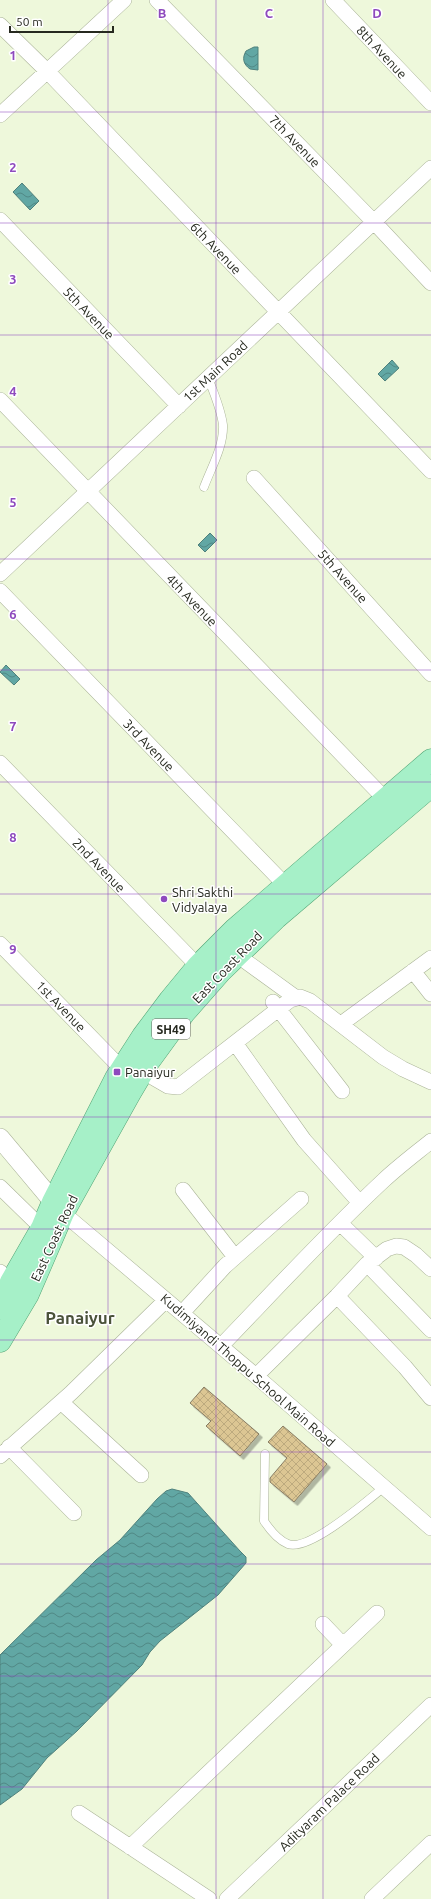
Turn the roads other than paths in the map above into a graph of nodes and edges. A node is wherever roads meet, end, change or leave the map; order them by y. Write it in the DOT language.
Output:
graph roads {
  1 [pos="124,0"];
  2 [pos="157,0"];
  3 [pos="333,0"];
  4 [pos="0,25"];
  5 [pos="47,71"];
  6 [pos="431,103"];
  7 [pos="0,115"];
  8 [pos="431,168"];
  9 [pos="0,220"];
  10 [pos="374,222"];
  11 [pos="431,283"];
  12 [pos="278,312"];
  13 [pos="208,378"];
  14 [pos="0,400"];
  15 [pos="179,406"];
  16 [pos="431,471"];
  17 [pos="254,478"];
  18 [pos="204,487"];
  19 [pos="88,492"];
  20 [pos="0,574"];
  21 [pos="0,592"];
  22 [pos="431,674"];
  23 [pos="431,760"];
  24 [pos="0,763"];
  25 [pos="431,786"];
  26 [pos="386,799"];
  27 [pos="291,892"];
  28 [pos="0,944"];
  29 [pos="237,955"];
  30 [pos="431,958"];
  31 [pos="198,966"];
  32 [pos="413,971"];
  33 [pos="431,994"];
  34 [pos="295,997"];
  35 [pos="276,1005"];
  36 [pos="341,1024"];
  37 [pos="235,1043"];
  38 [pos="132,1070"];
  39 [pos="431,1082"];
  40 [pos="342,1091"];
  41 [pos="0,1138"];
  42 [pos="431,1141"];
  43 [pos="0,1187"];
  44 [pos="183,1190"];
  45 [pos="301,1199"];
  46 [pos="360,1203"];
  47 [pos="58,1208"];
  48 [pos="340,1223"];
  49 [pos="42,1228"];
  50 [pos="235,1257"];
  51 [pos="428,1260"];
  52 [pos="372,1261"];
  53 [pos="5,1277"];
  54 [pos="337,1296"];
  55 [pos="166,1300"];
  56 [pos="0,1308"];
  57 [pos="182,1313"];
  58 [pos="431,1330"];
  59 [pos="0,1341"];
  60 [pos="221,1346"];
  61 [pos="256,1376"];
  62 [pos="431,1398"];
  63 [pos="62,1402"];
  64 [pos="5,1451"];
  65 [pos="266,1454"];
  66 [pos="141,1475"];
  67 [pos="384,1487"];
  68 [pos="74,1513"];
  69 [pos="431,1528"];
  70 [pos="377,1613"];
  71 [pos="323,1624"];
  72 [pos="343,1645"];
  73 [pos="431,1705"];
  74 [pos="79,1813"];
  75 [pos="431,1844"];
  76 [pos="130,1847"];
  77 [pos="209,1899"];
  78 [pos="227,1899"];
  79 [pos="372,1899"];
  1 -- 5 [label="street"];
  2 -- 10 [label="street, 7th Avenue"];
  3 -- 6 [label="street, 8th Avenue"];
  4 -- 5 [label="street, 6th Avenue"];
  5 -- 7 [label="street"];
  5 -- 12 [label="street, 6th Avenue"];
  8 -- 10 [label="street, 1st Main Road"];
  9 -- 15 [label="street, 5th Avenue"];
  10 -- 11 [label="street, 7th Avenue"];
  10 -- 12 [label="street, 1st Main Road"];
  12 -- 13 [label="street, 1st Main Road"];
  12 -- 16 [label="street, 6th Avenue"];
  13 -- 15 [label="street, 1st Main Road"];
  13 -- 18 [label="lane"];
  14 -- 19 [label="street, 4th Avenue"];
  15 -- 19 [label="street, 1st Main Road"];
  17 -- 22 [label="street, 5th Avenue"];
  19 -- 20 [label="street, 1st Main Road"];
  19 -- 26 [label="street, 4th Avenue"];
  21 -- 27 [label="street, 3rd Avenue"];
  23 -- 26 [label="main road, East Coast Road / SH49"];
  24 -- 31 [label="street, 2nd Avenue"];
  25 -- 27 [label="main road, East Coast Road / SH49"];
  26 -- 27 [label="main road, East Coast Road / SH49"];
  27 -- 29 [label="main road, East Coast Road / SH49"];
  27 -- 31 [label="main road, East Coast Road / SH49"];
  28 -- 38 [label="street, 1st Avenue"];
  29 -- 34 [label="street"];
  29 -- 38 [label="main road, East Coast Road / SH49"];
  30 -- 32 [label="street"];
  31 -- 38 [label="main road, East Coast Road / SH49"];
  32 -- 33 [label="street"];
  32 -- 36 [label="street"];
  34 -- 35 [label="street, 1st Avenue"];
  34 -- 36 [label="street"];
  35 -- 37 [label="street, 1st Avenue"];
  35 -- 40 [label="street"];
  36 -- 39 [label="street"];
  37 -- 38 [label="street, 1st Avenue"];
  37 -- 46 [label="street"];
  38 -- 47 [label="main road, East Coast Road / SH49"];
  41 -- 47 [label="street"];
  42 -- 46 [label="street"];
  43 -- 49 [label="street"];
  44 -- 50 [label="street"];
  45 -- 50 [label="street"];
  46 -- 48 [label="street"];
  47 -- 49 [label="main road, East Coast Road / SH49"];
  47 -- 55 [label="street, Kudimiyandi Thoppu School Main Road"];
  47 -- 59 [label="main road, East Coast Road / SH49"];
  48 -- 52 [label="street"];
  48 -- 60 [label="street"];
  49 -- 53 [label="main road, East Coast Road / SH49"];
  50 -- 57 [label="street"];
  51 -- 52 [label="street"];
  52 -- 54 [label="street"];
  52 -- 58 [label="street"];
  53 -- 56 [label="main road, East Coast Road / SH49"];
  54 -- 61 [label="street"];
  54 -- 62 [label="street"];
  55 -- 57 [label="street, Kudimiyandi Thoppu School Main Road"];
  55 -- 63 [label="street"];
  57 -- 60 [label="street, Kudimiyandi Thoppu School Main Road"];
  60 -- 61 [label="street, Kudimiyandi Thoppu School Main Road"];
  61 -- 67 [label="street, Kudimiyandi Thoppu School Main Road"];
  63 -- 64 [label="street"];
  63 -- 66 [label="street"];
  64 -- 68 [label="street"];
  65 -- 67 [label="lane"];
  67 -- 69 [label="street, Kudimiyandi Thoppu School Main Road"];
  70 -- 72 [label="street"];
  71 -- 72 [label="street"];
  72 -- 76 [label="street"];
  73 -- 78 [label="street, Adityaram Palace Road"];
  74 -- 76 [label="street"];
  75 -- 79 [label="street"];
  76 -- 77 [label="street"];
}
